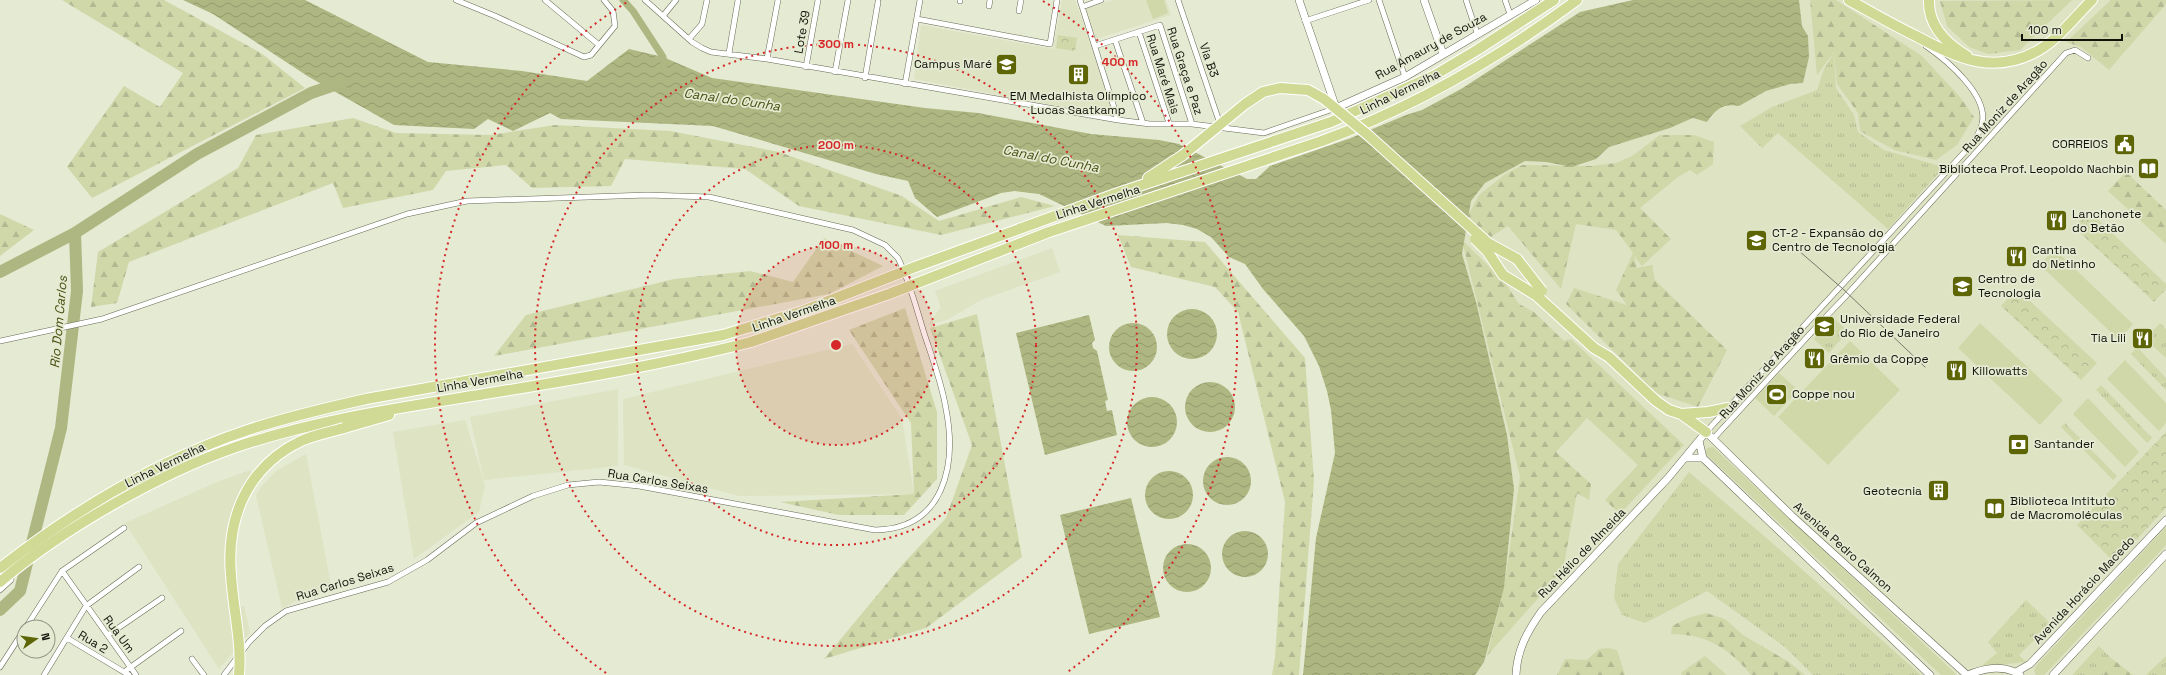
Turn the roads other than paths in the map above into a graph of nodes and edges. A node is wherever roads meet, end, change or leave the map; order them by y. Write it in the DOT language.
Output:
graph roads {
  1 [pos="457,0"];
  2 [pos="545,0"];
  3 [pos="604,0"];
  4 [pos="645,0"];
  5 [pos="676,0"];
  6 [pos="706,0"];
  7 [pos="738,0"];
  8 [pos="778,0"];
  9 [pos="818,0"];
  10 [pos="848,0"];
  11 [pos="920,0"];
  12 [pos="990,0"];
  13 [pos="1021,0"];
  14 [pos="1057,0"];
  15 [pos="1080,0"];
  16 [pos="1101,0"];
  17 [pos="1178,0"];
  18 [pos="1298,0"];
  19 [pos="1369,0"];
  20 [pos="1379,0"];
  21 [pos="1424,0"];
  22 [pos="1466,0"];
  23 [pos="1505,0"];
  24 [pos="1536,0"];
  25 [pos="1554,0"];
  26 [pos="1577,0"];
  27 [pos="1586,0"];
  28 [pos="1849,0"];
  29 [pos="1930,0"];
  30 [pos="2092,0"];
  31 [pos="878,2"];
  32 [pos="989,6"];
  33 [pos="1082,7"];
  34 [pos="1019,11"];
  35 [pos="1510,14"];
  36 [pos="663,16"];
  37 [pos="917,19"];
  38 [pos="1305,21"];
  39 [pos="1547,23"];
  40 [pos="1899,28"];
  41 [pos="1139,32"];
  42 [pos="1477,34"];
  43 [pos="688,39"];
  44 [pos="1115,40"];
  45 [pos="599,45"];
  46 [pos="1095,46"];
  47 [pos="729,53"];
  48 [pos="1443,54"];
  49 [pos="2088,58"];
  50 [pos="767,59"];
  51 [pos="1976,61"];
  52 [pos="806,67"];
  53 [pos="836,72"];
  54 [pos="1405,77"];
  55 [pos="865,78"];
  56 [pos="905,84"];
  57 [pos="1336,108"];
  58 [pos="1347,119"];
  59 [pos="1118,120"];
  60 [pos="1143,123"];
  61 [pos="1169,123"];
  62 [pos="1192,124"];
  63 [pos="1222,127"];
  64 [pos="1118,193"];
  65 [pos="1565,317"];
  66 [pos="0,341"];
  67 [pos="444,400"];
  68 [pos="1728,408"];
  69 [pos="1681,414"];
  70 [pos="1710,436"];
  71 [pos="1699,441"];
  72 [pos="1685,458"];
  73 [pos="1703,458"];
  74 [pos="2166,520"];
  75 [pos="124,528"];
  76 [pos="2166,554"];
  77 [pos="139,567"];
  78 [pos="0,568"];
  79 [pos="62,571"];
  80 [pos="11,580"];
  81 [pos="0,582"];
  82 [pos="0,590"];
  83 [pos="162,598"];
  84 [pos="86,606"];
  85 [pos="31,619"];
  86 [pos="181,631"];
  87 [pos="108,636"];
  88 [pos="67,638"];
  89 [pos="16,642"];
  90 [pos="192,659"];
  91 [pos="0,667"];
  92 [pos="132,667"];
  93 [pos="127,674"];
  94 [pos="2018,674"];
  95 [pos="44,675"];
  96 [pos="136,675"];
  97 [pos="204,675"];
  98 [pos="224,675"];
  99 [pos="239,675"];
  100 [pos="1516,675"];
  101 [pos="1930,675"];
  102 [pos="1968,675"];
  103 [pos="2053,675"];
  1 -- 45 [label="street"];
  2 -- 45 [label="street"];
  3 -- 45 [label="street"];
  4 -- 36 [label="street"];
  5 -- 36 [label="street"];
  6 -- 43 [label="street"];
  7 -- 47 [label="street"];
  8 -- 50 [label="street"];
  9 -- 52 [label="street, Lote 39"];
  10 -- 53 [label="street"];
  11 -- 37 [label="street"];
  12 -- 32 [label="street"];
  13 -- 34 [label="street"];
  14 -- 37 [label="street"];
  15 -- 33 [label="street"];
  16 -- 33 [label="street"];
  17 -- 63 [label="street, Via B3"];
  18 -- 38 [label="street"];
  19 -- 38 [label="street"];
  20 -- 54 [label="street"];
  21 -- 48 [label="street"];
  22 -- 42 [label="street"];
  23 -- 35 [label="street"];
  24 -- 35 [label="street, Rua Amaury de Souza"];
  25 -- 64 [label="highway, Linha Vermelha"];
  26 -- 39 [label="highway, Linha Vermelha"];
  27 -- 39 [label="highway"];
  28 -- 40 [label="highway"];
  29 -- 51 [label="highway"];
  30 -- 51 [label="highway"];
  31 -- 55 [label="street"];
  33 -- 46 [label="street"];
  35 -- 42 [label="street, Rua Amaury de Souza"];
  36 -- 43 [label="street"];
  37 -- 56 [label="street"];
  38 -- 57 [label="street"];
  39 -- 67 [label="highway, Linha Vermelha, bridge"];
  40 -- 51 [label="highway"];
  40 -- 68 [label="street, Rua Moniz de Aragão"];
  41 -- 44 [label="street"];
  41 -- 61 [label="street, Rua Maré Mais"];
  41 -- 62 [label="street, Rua Graça e Paz"];
  42 -- 48 [label="street, Rua Amaury de Souza"];
  43 -- 47 [label="street"];
  44 -- 46 [label="street"];
  44 -- 60 [label="street"];
  46 -- 59 [label="street"];
  47 -- 50 [label="street"];
  48 -- 54 [label="street, Rua Amaury de Souza"];
  49 -- 70 [label="street, Rua Moniz de Aragão"];
  50 -- 52 [label="street"];
  52 -- 53 [label="street"];
  53 -- 55 [label="street"];
  54 -- 57 [label="street, Rua Amaury de Souza"];
  55 -- 56 [label="street"];
  56 -- 59 [label="street"];
  57 -- 63 [label="street"];
  58 -- 64 [label="highway, bridge"];
  58 -- 65 [label="highway, bridge"];
  58 -- 65 [label="highway, bridge"];
  59 -- 60 [label="street"];
  60 -- 61 [label="street"];
  61 -- 62 [label="street"];
  62 -- 63 [label="street"];
  64 -- 78 [label="highway, Linha Vermelha, bridge"];
  65 -- 69 [label="highway"];
  66 -- 98 [label="street, Rua Carlos Seixas"];
  67 -- 81 [label="highway, Linha Vermelha"];
  67 -- 99 [label="highway, bridge"];
  68 -- 69 [label="highway"];
  68 -- 70 [label="street, Rua Moniz de Aragão"];
  69 -- 70 [label="highway"];
  70 -- 71 [label="street, Rua Hélio de Almeida"];
  70 -- 102 [label="street, Avenida Pedro Calmon"];
  71 -- 72 [label="street, Rua Hélio de Almeida"];
  71 -- 73 [label="street"];
  72 -- 73 [label="street"];
  72 -- 100 [label="street, Rua Hélio de Almeida"];
  73 -- 101 [label="street"];
  74 -- 94 [label="street, Avenida Horácio Macedo"];
  75 -- 79 [label="street"];
  76 -- 103 [label="street"];
  77 -- 84 [label="street"];
  79 -- 84 [label="street, Rua Um"];
  79 -- 85 [label="street"];
  80 -- 82 [label="street"];
  83 -- 87 [label="street"];
  84 -- 87 [label="street, Rua Um"];
  84 -- 88 [label="street"];
  86 -- 92 [label="street"];
  87 -- 92 [label="street, Rua Um"];
  88 -- 93 [label="street, Rua 2"];
  88 -- 95 [label="street"];
  89 -- 91 [label="street"];
  90 -- 97 [label="street"];
  92 -- 93 [label="street"];
  92 -- 96 [label="street, Rua Um"];
  94 -- 102 [label="street"];
}
